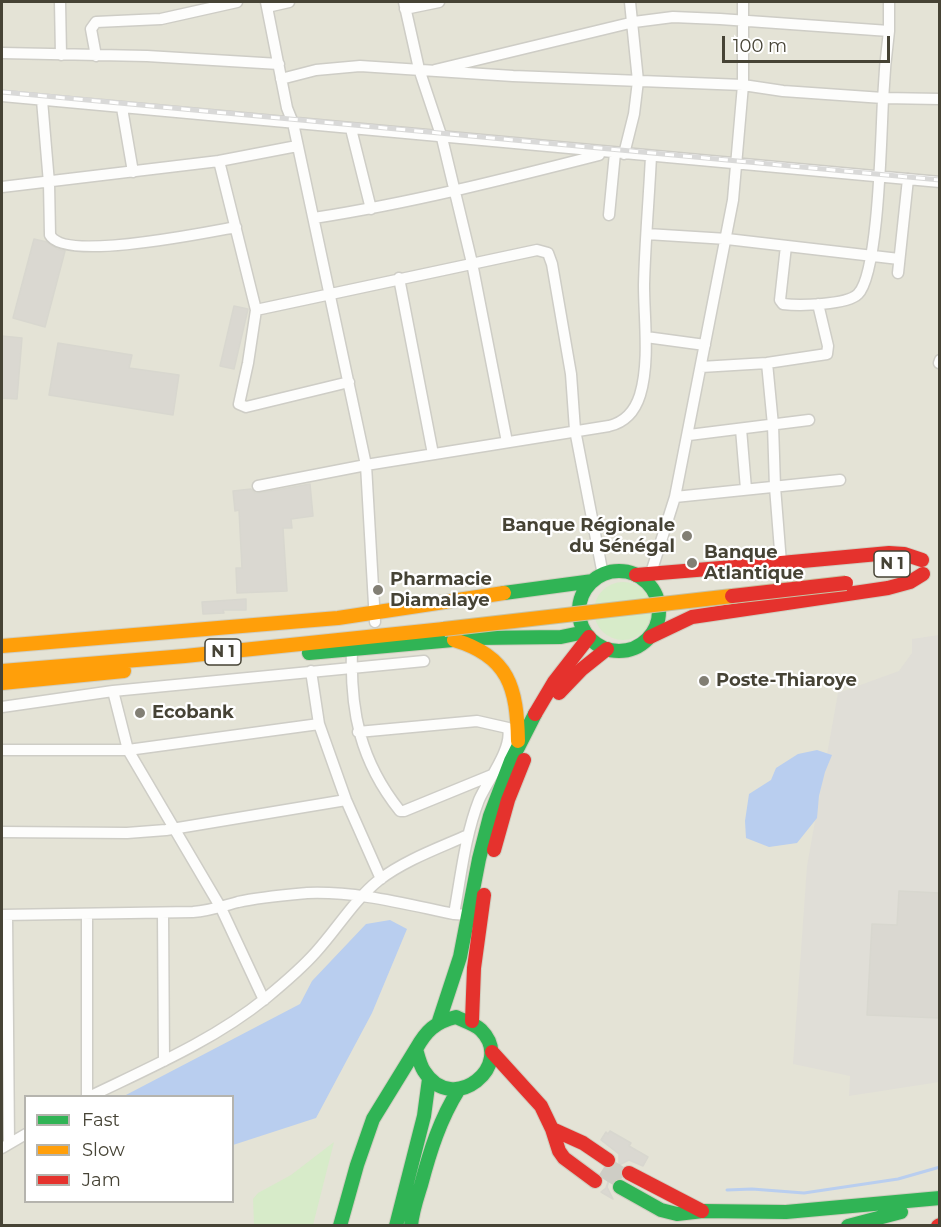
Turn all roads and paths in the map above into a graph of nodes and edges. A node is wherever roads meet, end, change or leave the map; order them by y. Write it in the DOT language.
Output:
graph roads {
  1 [pos="60,2"];
  2 [pos="237,2"];
  3 [pos="289,2"];
  4 [pos="439,2"];
  5 [pos="630,2"];
  6 [pos="743,2"];
  7 [pos="889,2"];
  8 [pos="266,4"];
  9 [pos="404,5"];
  10 [pos="743,20"];
  11 [pos="634,22"];
  12 [pos="889,31"];
  13 [pos="2,53"];
  14 [pos="61,55"];
  15 [pos="96,56"];
  16 [pos="279,64"];
  17 [pos="419,69"];
  18 [pos="435,70"];
  19 [pos="281,79"];
  20 [pos="638,81"];
  21 [pos="743,85"];
  22 [pos="2,96"];
  23 [pos="883,98"];
  24 [pos="939,99"];
  25 [pos="42,100"];
  26 [pos="122,108"];
  27 [pos="292,123"];
  28 [pos="351,129"];
  29 [pos="442,138"];
  30 [pos="297,146"];
  31 [pos="616,153"];
  32 [pos="651,156"];
  33 [pos="219,161"];
  34 [pos="737,165"];
  35 [pos="133,172"];
  36 [pos="879,177"];
  37 [pos="908,179"];
  38 [pos="939,182"];
  39 [pos="49,183"];
  40 [pos="2,187"];
  41 [pos="455,192"];
  42 [pos="371,209"];
  43 [pos="609,215"];
  44 [pos="314,218"];
  45 [pos="236,227"];
  46 [pos="647,234"];
  47 [pos="727,239"];
  48 [pos="786,246"];
  49 [pos="871,256"];
  50 [pos="899,259"];
  51 [pos="472,263"];
  52 [pos="898,273"];
  53 [pos="399,278"];
  54 [pos="331,294"];
  55 [pos="818,304"];
  56 [pos="256,310"];
  57 [pos="646,337"];
  58 [pos="705,345"];
  59 [pos="767,363"];
  60 [pos="701,367"];
  61 [pos="348,382"];
  62 [pos="809,420"];
  63 [pos="773,425"];
  64 [pos="741,429"];
  65 [pos="575,430"];
  66 [pos="689,435"];
  67 [pos="507,442"];
  68 [pos="434,454"];
  69 [pos="366,465"];
  70 [pos="840,480"];
  71 [pos="258,486"];
  72 [pos="775,487"];
  73 [pos="746,489"];
  74 [pos="675,497"];
  75 [pos="939,557"];
  76 [pos="781,563"];
  77 [pos="923,567"];
  78 [pos="939,572"];
  79 [pos="645,577"];
  80 [pos="598,578"];
  81 [pos="377,629"];
  82 [pos="587,635"];
  83 [pos="650,637"];
  84 [pos="454,640"];
  85 [pos="2,646"];
  86 [pos="351,649"];
  87 [pos="607,649"];
  88 [pos="2,657"];
  89 [pos="424,661"];
  90 [pos="351,668"];
  91 [pos="2,671"];
  92 [pos="311,671"];
  93 [pos="2,683"];
  94 [pos="112,691"];
  95 [pos="2,707"];
  96 [pos="319,724"];
  97 [pos="358,732"];
  98 [pos="518,745"];
  99 [pos="2,750"];
  100 [pos="128,750"];
  101 [pos="492,775"];
  102 [pos="346,800"];
  103 [pos="175,829"];
  104 [pos="2,832"];
  105 [pos="468,835"];
  106 [pos="381,879"];
  107 [pos="363,896"];
  108 [pos="221,908"];
  109 [pos="87,914"];
  110 [pos="164,914"];
  111 [pos="454,914"];
  112 [pos="4,915"];
  113 [pos="469,915"];
  114 [pos="5,998"];
  115 [pos="264,1000"];
  116 [pos="440,1021"];
  117 [pos="472,1021"];
  118 [pos="416,1049"];
  119 [pos="492,1052"];
  120 [pos="164,1061"];
  121 [pos="429,1078"];
  122 [pos="459,1089"];
  123 [pos="89,1095"];
  124 [pos="91,1095"];
  125 [pos="552,1129"];
  126 [pos="24,1135"];
  127 [pos="5,1145"];
  128 [pos="939,1200"];
  129 [pos="702,1211"];
  130 [pos="340,1226"];
  131 [pos="396,1226"];
  132 [pos="411,1226"];
  133 [pos="848,1226"];
  1 -- 14 [label="street"];
  2 -- 15 [label="street"];
  3 -- 8 [label="street"];
  4 -- 9 [label="street"];
  5 -- 11 [label="street"];
  6 -- 10 [label="street"];
  7 -- 12 [label="street"];
  8 -- 16 [label="street"];
  9 -- 17 [label="street"];
  10 -- 11 [label="street"];
  10 -- 12 [label="street"];
  10 -- 21 [label="street"];
  11 -- 18 [label="street"];
  11 -- 20 [label="street"];
  12 -- 23 [label="street"];
  13 -- 14 [label="street"];
  14 -- 15 [label="street"];
  15 -- 16 [label="street"];
  16 -- 19 [label="street"];
  17 -- 18 [label="street"];
  17 -- 19 [label="street"];
  17 -- 29 [label="street"];
  18 -- 20 [label="street"];
  19 -- 27 [label="street"];
  20 -- 21 [label="street"];
  20 -- 31 [label="street"];
  21 -- 23 [label="street"];
  21 -- 34 [label="street"];
  22 -- 25 [label="street"];
  23 -- 24 [label="street"];
  23 -- 36 [label="street"];
  25 -- 26 [label="street"];
  25 -- 39 [label="street"];
  26 -- 27 [label="street"];
  26 -- 35 [label="street"];
  27 -- 28 [label="street"];
  27 -- 30 [label="street"];
  28 -- 29 [label="street"];
  28 -- 42 [label="street"];
  29 -- 31 [label="street"];
  29 -- 41 [label="street"];
  30 -- 33 [label="street"];
  30 -- 44 [label="street"];
  31 -- 32 [label="street"];
  31 -- 41 [label="street"];
  31 -- 43 [label="street"];
  32 -- 34 [label="street"];
  32 -- 46 [label="street"];
  33 -- 35 [label="street"];
  33 -- 45 [label="street"];
  34 -- 36 [label="street"];
  34 -- 47 [label="street"];
  35 -- 39 [label="street"];
  36 -- 37 [label="street"];
  36 -- 49 [label="street"];
  37 -- 38 [label="street"];
  37 -- 50 [label="street"];
  39 -- 40 [label="street"];
  39 -- 45 [label="street"];
  41 -- 42 [label="street"];
  41 -- 51 [label="street"];
  42 -- 44 [label="street"];
  44 -- 54 [label="street"];
  45 -- 56 [label="street"];
  46 -- 47 [label="street"];
  46 -- 57 [label="street"];
  47 -- 48 [label="street"];
  47 -- 58 [label="street"];
  48 -- 49 [label="street"];
  48 -- 55 [label="street"];
  49 -- 50 [label="street"];
  49 -- 55 [label="street"];
  50 -- 52 [label="street"];
  51 -- 53 [label="street"];
  51 -- 65 [label="street"];
  51 -- 67 [label="street"];
  53 -- 54 [label="street"];
  53 -- 68 [label="street"];
  54 -- 56 [label="street"];
  54 -- 61 [label="street"];
  55 -- 59 [label="street"];
  56 -- 61 [label="street"];
  57 -- 58 [label="street"];
  57 -- 65 [label="street"];
  58 -- 60 [label="street"];
  59 -- 60 [label="street"];
  59 -- 63 [label="street"];
  60 -- 66 [label="street"];
  61 -- 69 [label="street"];
  62 -- 63 [label="street"];
  63 -- 64 [label="street"];
  63 -- 72 [label="street"];
  64 -- 66 [label="street"];
  64 -- 73 [label="street"];
  65 -- 67 [label="street"];
  65 -- 80 [label="street"];
  66 -- 74 [label="street"];
  67 -- 68 [label="street"];
  68 -- 69 [label="street"];
  69 -- 71 [label="street"];
  69 -- 81 [label="street"];
  70 -- 72 [label="street"];
  72 -- 73 [label="street"];
  72 -- 76 [label="street"];
  73 -- 74 [label="street"];
  74 -- 79 [label="street"];
  75 -- 77 [label="main road, N 1"];
  76 -- 77 [label="main road"];
  76 -- 79 [label="main road"];
  77 -- 78 [label="main road, N 1"];
  77 -- 81 [label="main road, N 1, bridge"];
  77 -- 83 [label="main road"];
  79 -- 80 [label="main road"];
  79 -- 83 [label="main road"];
  80 -- 81 [label="main road"];
  80 -- 82 [label="main road"];
  81 -- 84 [label="main road"];
  81 -- 85 [label="main road"];
  81 -- 86 [label="main road"];
  81 -- 88 [label="main road, N 1"];
  81 -- 91 [label="main road, N 1"];
  82 -- 84 [label="main road"];
  82 -- 87 [label="main road"];
  82 -- 98 [label="main road"];
  83 -- 87 [label="main road"];
  84 -- 98 [label="main road"];
  86 -- 90 [label="street"];
  86 -- 93 [label="main road"];
  87 -- 117 [label="main road"];
  89 -- 90 [label="street"];
  90 -- 92 [label="street"];
  90 -- 97 [label="street"];
  92 -- 94 [label="street"];
  92 -- 96 [label="street"];
  94 -- 95 [label="street"];
  94 -- 100 [label="street"];
  96 -- 100 [label="street"];
  96 -- 102 [label="street"];
  97 -- 101 [label="street"];
  97 -- 101 [label="street"];
  98 -- 113 [label="main road"];
  99 -- 100 [label="street"];
  100 -- 103 [label="street"];
  101 -- 105 [label="street"];
  102 -- 103 [label="street"];
  102 -- 106 [label="street"];
  103 -- 104 [label="street"];
  103 -- 108 [label="street"];
  105 -- 106 [label="street"];
  105 -- 111 [label="street"];
  106 -- 107 [label="street"];
  107 -- 108 [label="street"];
  107 -- 111 [label="street"];
  107 -- 115 [label="street"];
  108 -- 110 [label="street"];
  108 -- 115 [label="street"];
  109 -- 110 [label="street"];
  109 -- 112 [label="street"];
  109 -- 123 [label="street"];
  110 -- 120 [label="street"];
  111 -- 113 [label="street"];
  112 -- 114 [label="street"];
  113 -- 116 [label="main road"];
  114 -- 127 [label="street"];
  115 -- 120 [label="street"];
  116 -- 117 [label="main road"];
  116 -- 118 [label="main road"];
  117 -- 119 [label="main road"];
  118 -- 121 [label="main road"];
  118 -- 130 [label="main road"];
  119 -- 122 [label="main road"];
  119 -- 125 [label="main road"];
  120 -- 124 [label="street"];
  121 -- 122 [label="main road"];
  121 -- 131 [label="main road"];
  122 -- 132 [label="main road"];
  125 -- 125 [label="main road"];
  126 -- 127 [label="street"];
  128 -- 129 [label="main road"];
  128 -- 133 [label="main road"];
  129 -- 129 [label="main road"];
}
